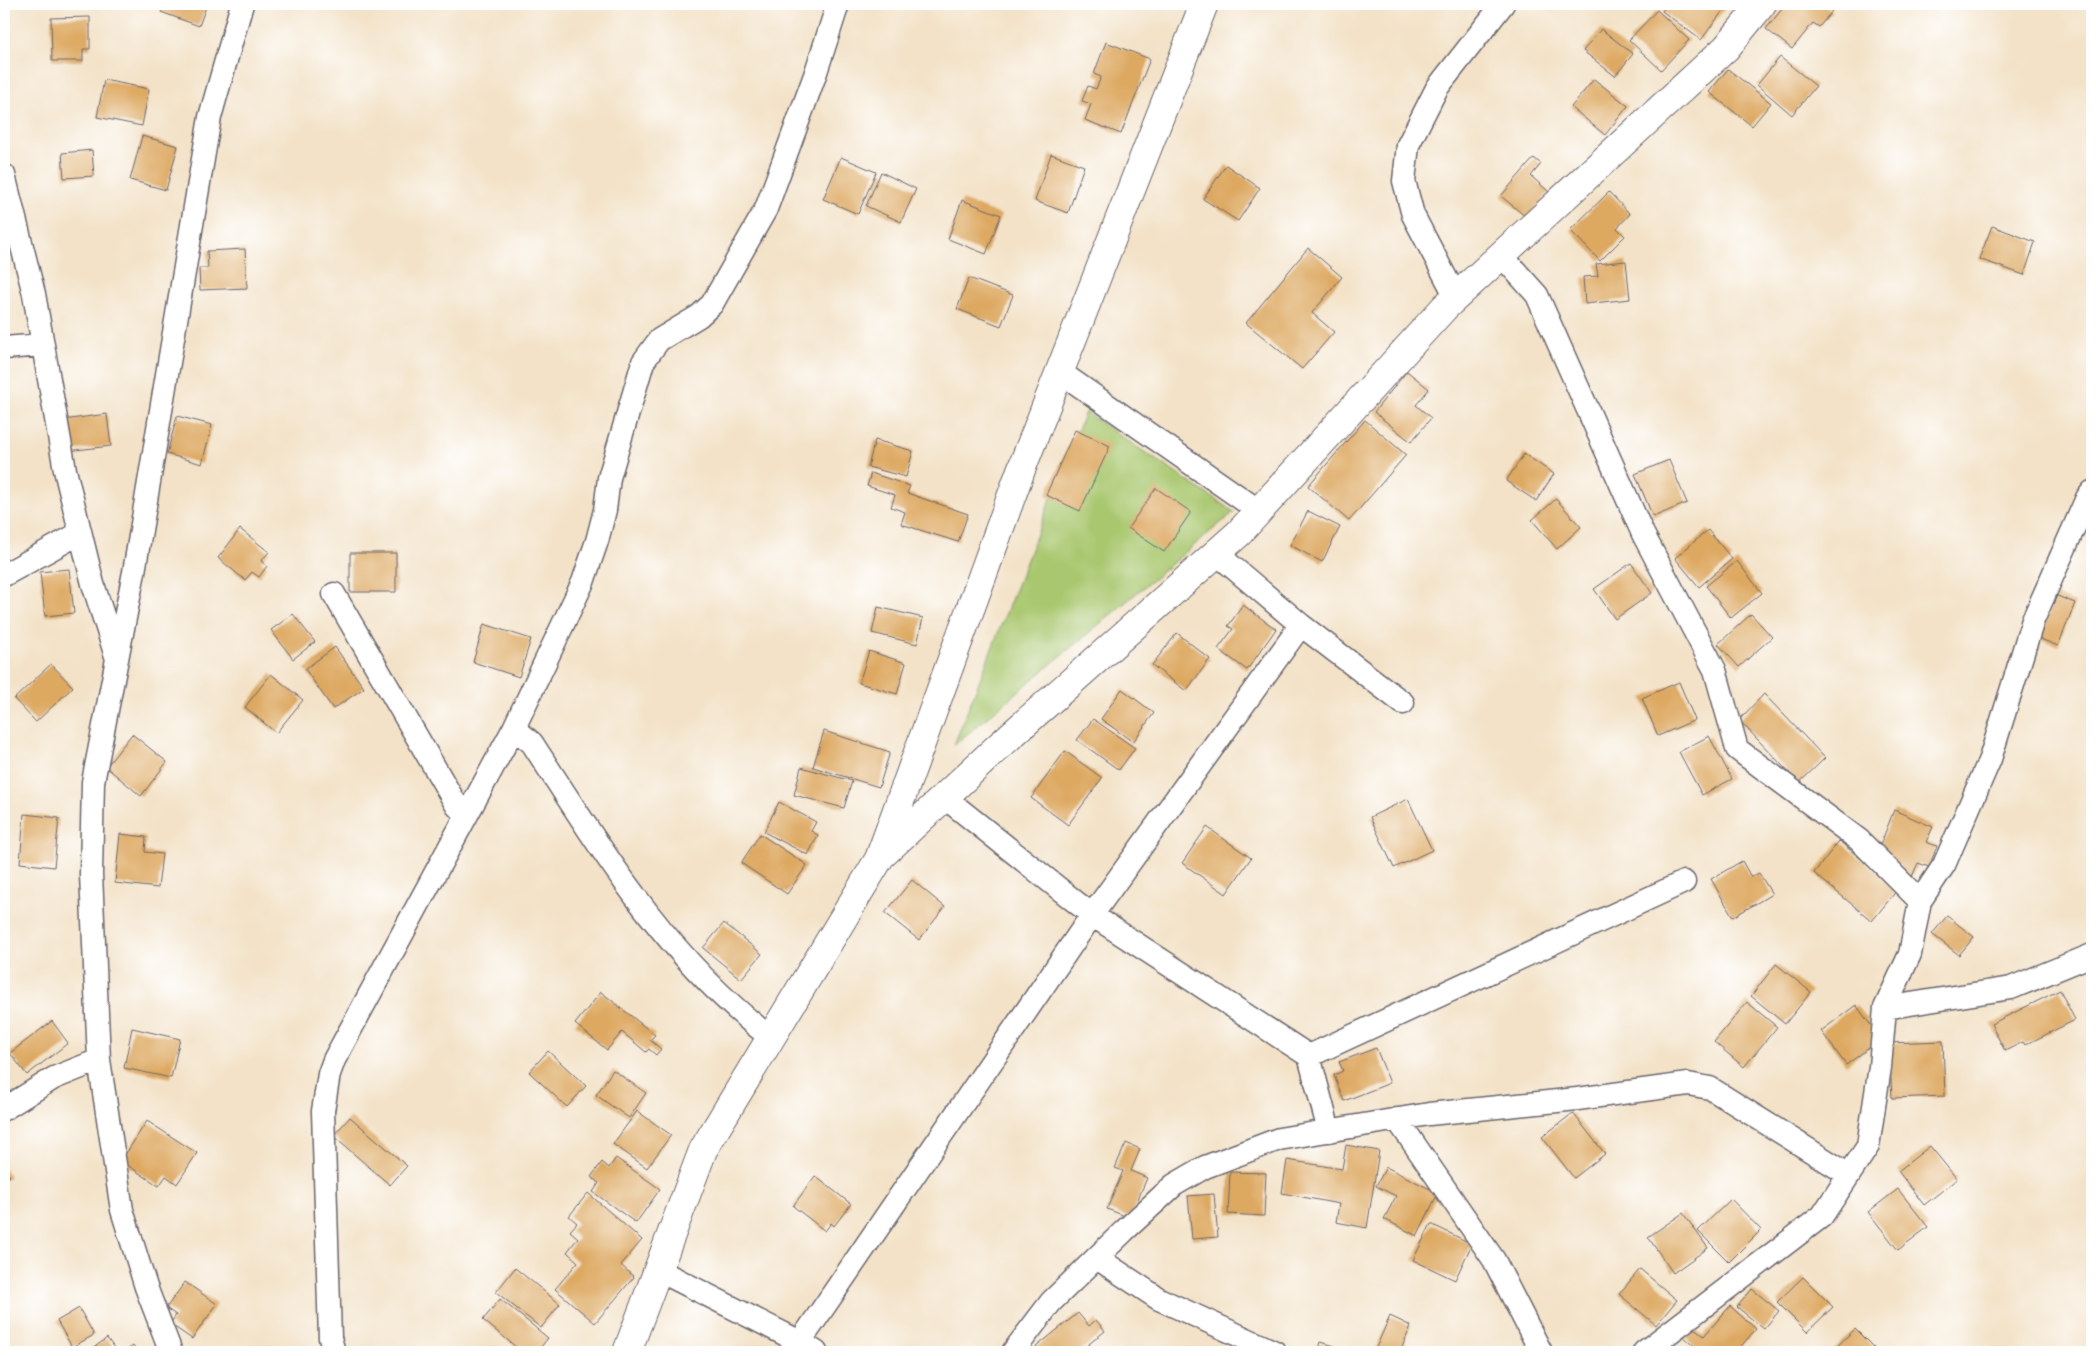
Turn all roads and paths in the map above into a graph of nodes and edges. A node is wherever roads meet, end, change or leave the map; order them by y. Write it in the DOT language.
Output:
graph roads {
  1 [pos="242,4"];
  2 [pos="838,4"];
  3 [pos="1204,4"];
  4 [pos="1503,4"];
  5 [pos="1762,4"];
  6 [pos="4,175"];
  7 [pos="1501,255"];
  8 [pos="1456,297"];
  9 [pos="43,345"];
  10 [pos="4,348"];
  11 [pos="1060,372"];
  12 [pos="2092,492"];
  13 [pos="1259,511"];
  14 [pos="80,533"];
  15 [pos="1216,553"];
  16 [pos="4,575"];
  17 [pos="334,594"];
  18 [pos="1301,624"];
  19 [pos="117,658"];
  20 [pos="1403,703"];
  21 [pos="514,728"];
  22 [pos="944,797"];
  23 [pos="468,812"];
  24 [pos="879,859"];
  25 [pos="1684,882"];
  26 [pos="1920,902"];
  27 [pos="1092,916"];
  28 [pos="2092,955"];
  29 [pos="1885,1008"];
  30 [pos="771,1038"];
  31 [pos="1309,1056"];
  32 [pos="99,1060"];
  33 [pos="4,1109"];
  34 [pos="1397,1119"];
  35 [pos="1329,1131"];
  36 [pos="1849,1175"];
  37 [pos="1097,1258"];
  38 [pos="658,1270"];
  39 [pos="808,1347"];
  40 [pos="171,1352"];
  41 [pos="334,1352"];
  42 [pos="627,1352"];
  43 [pos="1013,1352"];
  44 [pos="1275,1352"];
  45 [pos="1540,1352"];
  46 [pos="1644,1352"];
  1 -- 19 [label="street"];
  2 -- 21 [label="street"];
  3 -- 11 [label="street"];
  4 -- 8 [label="street"];
  5 -- 7 [label="street"];
  6 -- 9 [label="street"];
  7 -- 8 [label="street"];
  7 -- 26 [label="street"];
  8 -- 13 [label="street"];
  9 -- 10 [label="street"];
  9 -- 14 [label="street"];
  11 -- 13 [label="street"];
  11 -- 24 [label="street"];
  12 -- 26 [label="street"];
  13 -- 15 [label="street"];
  14 -- 16 [label="street"];
  14 -- 19 [label="street"];
  15 -- 18 [label="street"];
  15 -- 22 [label="street"];
  17 -- 23 [label="street"];
  18 -- 20 [label="street"];
  18 -- 27 [label="street"];
  19 -- 32 [label="street"];
  21 -- 23 [label="street"];
  21 -- 30 [label="street"];
  22 -- 24 [label="street"];
  22 -- 27 [label="street"];
  23 -- 41 [label="street"];
  24 -- 30 [label="street"];
  25 -- 31 [label="street"];
  26 -- 29 [label="street"];
  27 -- 31 [label="street"];
  27 -- 39 [label="street"];
  28 -- 29 [label="street"];
  29 -- 36 [label="street"];
  30 -- 38 [label="street"];
  31 -- 35 [label="street"];
  32 -- 33 [label="street"];
  32 -- 40 [label="street"];
  34 -- 35 [label="street"];
  34 -- 36 [label="street"];
  34 -- 45 [label="street"];
  35 -- 37 [label="street"];
  36 -- 46 [label="street"];
  37 -- 43 [label="street"];
  37 -- 44 [label="street"];
  38 -- 39 [label="street"];
  38 -- 42 [label="street"];
}
